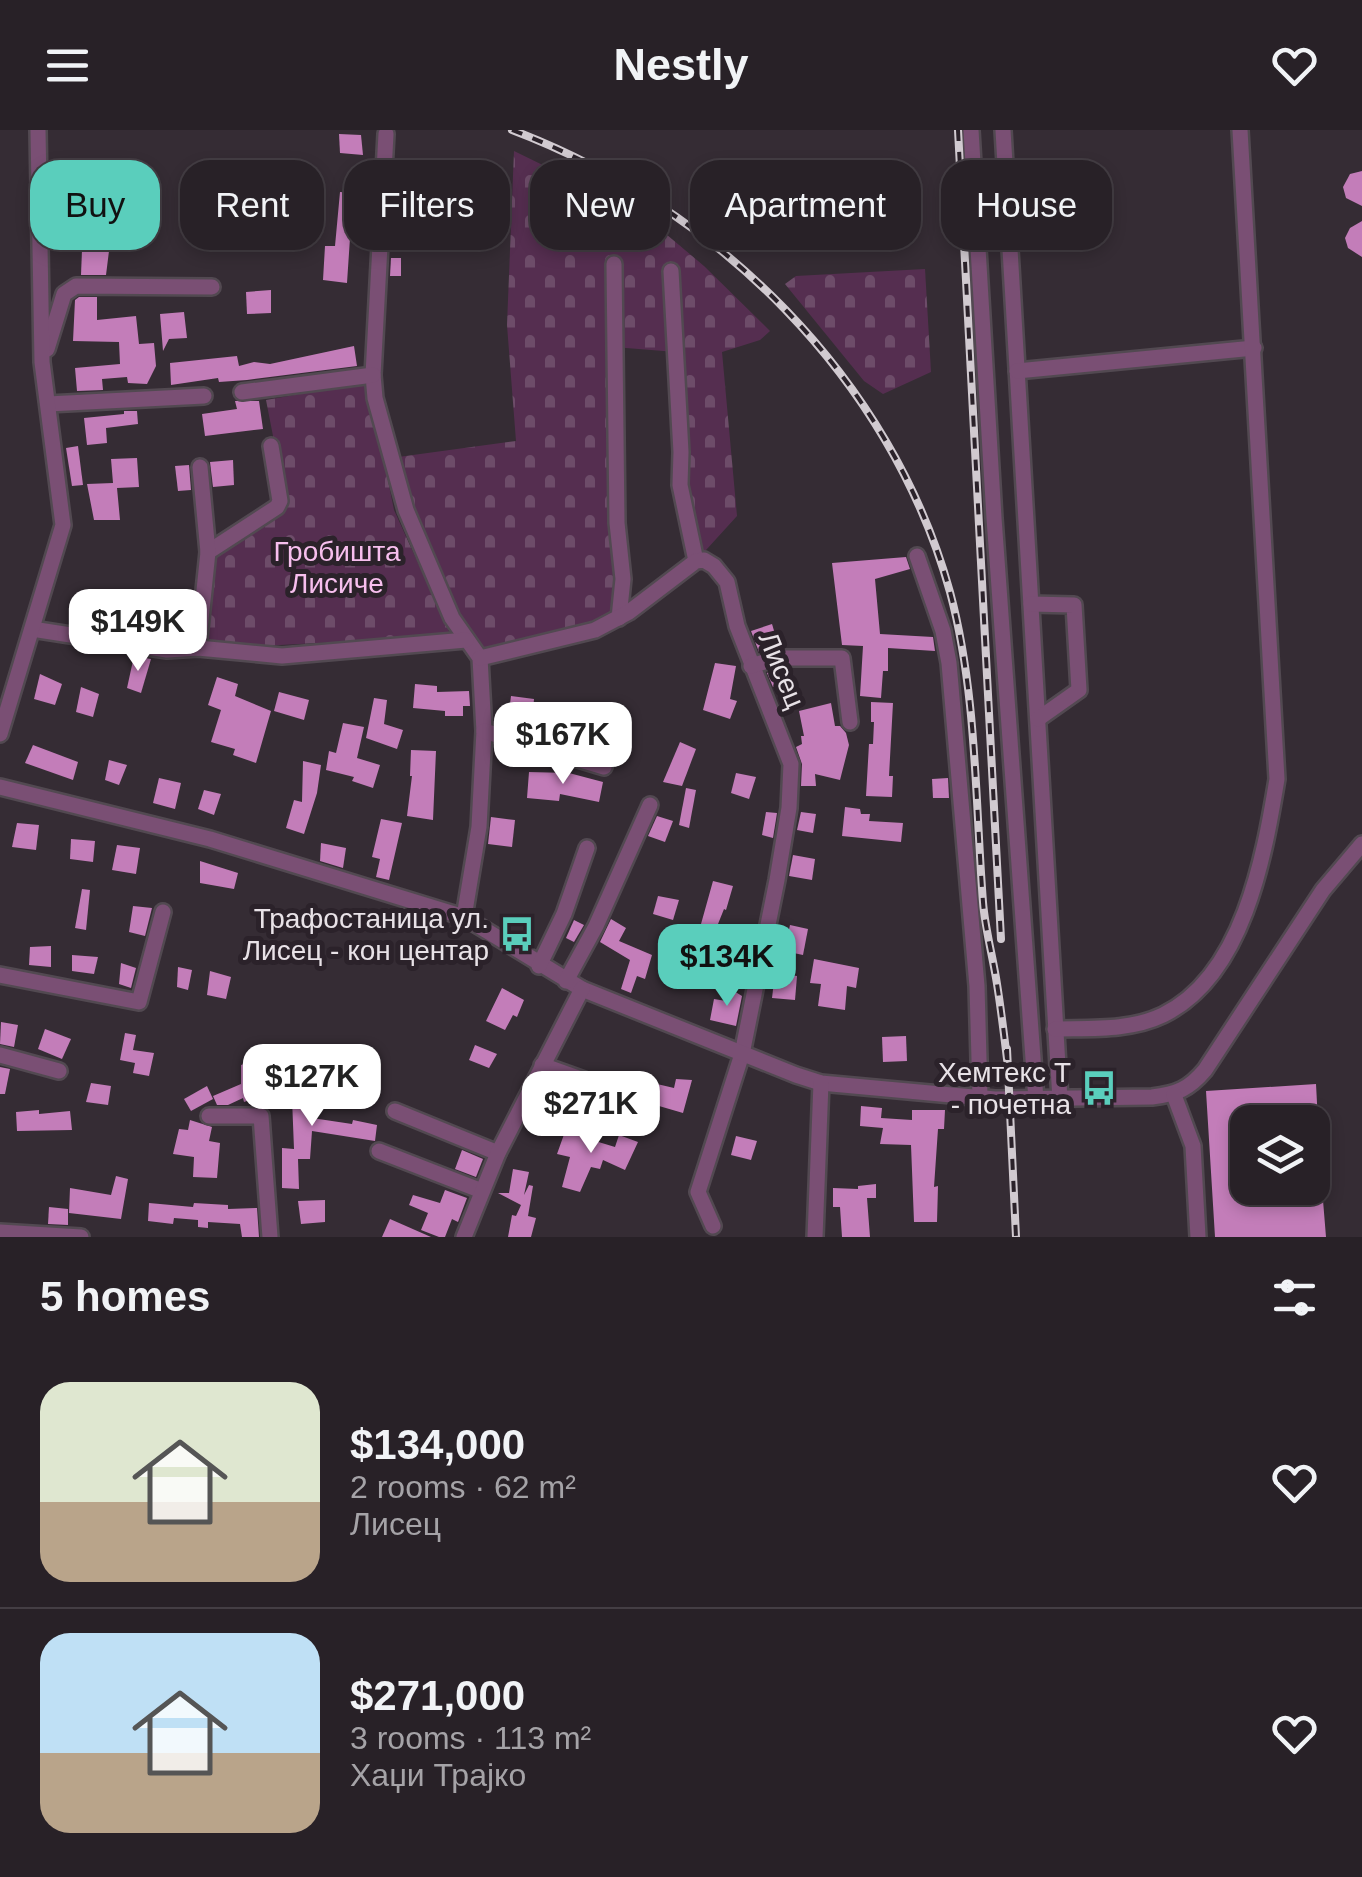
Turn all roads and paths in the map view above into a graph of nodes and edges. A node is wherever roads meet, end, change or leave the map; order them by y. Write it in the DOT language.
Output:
graph roads {
  1 [pos="38,130"];
  2 [pos="971,130"];
  3 [pos="1004,130"];
  4 [pos="1240,130"];
  5 [pos="386,134"];
  6 [pos="614,264"];
  7 [pos="671,271"];
  8 [pos="212,287"];
  9 [pos="1254,348"];
  10 [pos="42,362"];
  11 [pos="1017,371"];
  12 [pos="374,375"];
  13 [pos="242,392"];
  14 [pos="204,396"];
  15 [pos="48,404"];
  16 [pos="272,446"];
  17 [pos="200,467"];
  18 [pos="208,552"];
  19 [pos="917,556"];
  20 [pos="696,560"];
  21 [pos="1031,604"];
  22 [pos="619,618"];
  23 [pos="32,629"];
  24 [pos="466,640"];
  25 [pos="198,648"];
  26 [pos="480,658"];
  27 [pos="751,666"];
  28 [pos="1038,719"];
  29 [pos="850,722"];
  30 [pos="484,731"];
  31 [pos="0,734"];
  32 [pos="604,766"];
  33 [pos="0,787"];
  34 [pos="650,804"];
  35 [pos="1362,844"];
  36 [pos="587,848"];
  37 [pos="1362,860"];
  38 [pos="1343,864"];
  39 [pos="163,912"];
  40 [pos="464,917"];
  41 [pos="539,966"];
  42 [pos="0,975"];
  43 [pos="566,981"];
  44 [pos="582,989"];
  45 [pos="1056,1029"];
  46 [pos="742,1054"];
  47 [pos="0,1055"];
  48 [pos="542,1065"];
  49 [pos="60,1071"];
  50 [pos="821,1083"];
  51 [pos="1174,1095"];
  52 [pos="980,1096"];
  53 [pos="618,1100"];
  54 [pos="1036,1100"];
  55 [pos="1060,1100"];
  56 [pos="395,1111"];
  57 [pos="209,1116"];
  58 [pos="379,1151"];
  59 [pos="498,1153"];
  60 [pos="482,1192"];
  61 [pos="713,1226"];
  62 [pos="0,1232"];
  63 [pos="81,1237"];
  64 [pos="270,1237"];
  65 [pos="464,1237"];
  66 [pos="815,1237"];
  67 [pos="1198,1237"];
  1 -- 10 [label="street"];
  2 -- 54 [label="street"];
  3 -- 11 [label="street"];
  4 -- 9 [label="street"];
  5 -- 12 [label="street"];
  6 -- 22 [label="street"];
  7 -- 20 [label="street"];
  8 -- 10 [label="street"];
  9 -- 11 [label="street"];
  9 -- 45 [label="street"];
  10 -- 15 [label="street"];
  11 -- 21 [label="street"];
  12 -- 13 [label="street"];
  12 -- 24 [label="street"];
  14 -- 15 [label="street"];
  15 -- 23 [label="street"];
  16 -- 18 [label="street"];
  17 -- 18 [label="street"];
  18 -- 25 [label="street"];
  19 -- 52 [label="street"];
  20 -- 22 [label="street"];
  20 -- 27 [label="street, Лисец"];
  21 -- 28 [label="street"];
  21 -- 28 [label="street"];
  22 -- 26 [label="street"];
  23 -- 25 [label="street"];
  23 -- 31 [label="street"];
  24 -- 25 [label="street"];
  24 -- 26 [label="street"];
  26 -- 30 [label="street"];
  27 -- 29 [label="street"];
  27 -- 46 [label="street, Лисец"];
  28 -- 45 [label="street"];
  30 -- 32 [label="street"];
  30 -- 40 [label="street"];
  33 -- 40 [label="street"];
  34 -- 43 [label="street"];
  35 -- 38 [label="street"];
  36 -- 41 [label="street"];
  37 -- 38 [label="street"];
  38 -- 51 [label="street"];
  39 -- 42 [label="street"];
  40 -- 41 [label="street"];
  41 -- 43 [label="street"];
  43 -- 44 [label="street"];
  44 -- 46 [label="street"];
  44 -- 48 [label="street"];
  45 -- 55 [label="street"];
  46 -- 50 [label="street"];
  46 -- 61 [label="street, Лисец"];
  47 -- 49 [label="street"];
  48 -- 53 [label="street"];
  48 -- 59 [label="street"];
  50 -- 52 [label="street"];
  50 -- 66 [label="street"];
  51 -- 55 [label="street"];
  51 -- 67 [label="street"];
  52 -- 54 [label="street"];
  54 -- 55 [label="street"];
  56 -- 59 [label="street"];
  57 -- 64 [label="street"];
  58 -- 60 [label="street"];
  59 -- 60 [label="street"];
  60 -- 65 [label="street"];
  62 -- 63 [label="street"];
}
